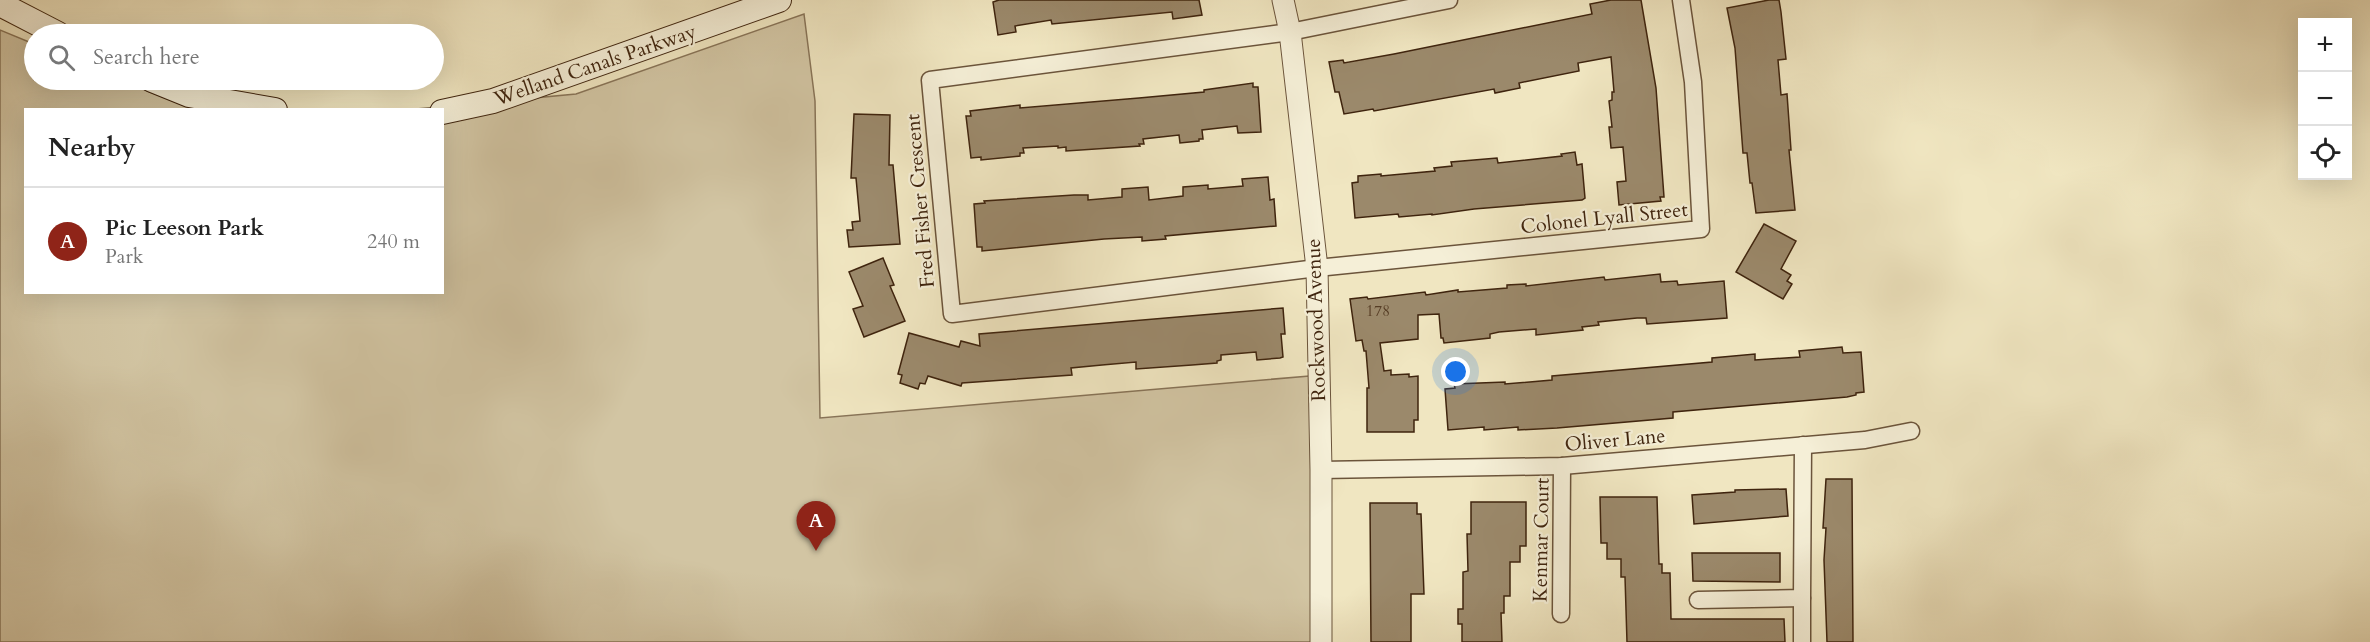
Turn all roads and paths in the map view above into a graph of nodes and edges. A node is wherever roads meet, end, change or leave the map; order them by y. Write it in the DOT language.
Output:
graph roads {
  1 [pos="779,0"];
  2 [pos="1283,0"];
  3 [pos="1449,0"];
  4 [pos="1681,0"];
  5 [pos="0,4"];
  6 [pos="39,24"];
  7 [pos="1290,32"];
  8 [pos="178,90"];
  9 [pos="264,108"];
  10 [pos="444,112"];
  11 [pos="1317,268"];
  12 [pos="1911,431"];
  13 [pos="1803,445"];
  14 [pos="1562,466"];
  15 [pos="1321,470"];
  16 [pos="1802,598"];
  17 [pos="1698,600"];
  18 [pos="1561,614"];
  19 [pos="1321,642"];
  20 [pos="1802,642"];
  1 -- 10 [label="main road, Welland Canals Parkway"];
  2 -- 7 [label="street, Rockwood Avenue"];
  3 -- 7 [label="street"];
  4 -- 11 [label="street, Colonel Lyall Street"];
  5 -- 6 [label="main road"];
  7 -- 11 [label="street, Rockwood Avenue"];
  7 -- 11 [label="street, Fred Fisher Crescent"];
  8 -- 9 [label="main road"];
  11 -- 15 [label="street, Rockwood Avenue"];
  12 -- 13 [label="street, Oliver Lane"];
  13 -- 14 [label="street, Oliver Lane"];
  13 -- 16 [label="street"];
  14 -- 15 [label="street, Oliver Lane"];
  14 -- 18 [label="street, Kenmar Court"];
  15 -- 19 [label="street, Rockwood Avenue"];
  16 -- 17 [label="street"];
  16 -- 20 [label="street"];
}
